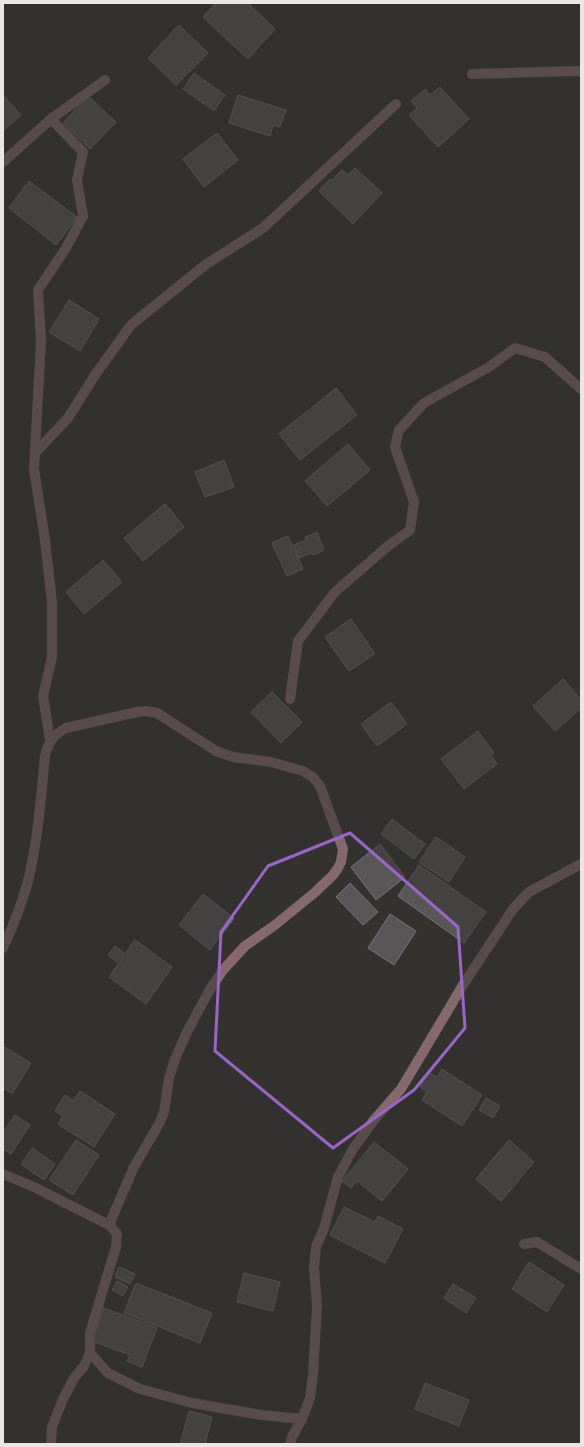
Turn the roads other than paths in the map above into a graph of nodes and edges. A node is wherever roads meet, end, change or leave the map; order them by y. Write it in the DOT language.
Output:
graph roads {
  1 [pos="581,72"];
  2 [pos="472,74"];
  3 [pos="105,80"];
  4 [pos="396,104"];
  5 [pos="51,119"];
  6 [pos="3,162"];
  7 [pos="581,389"];
  8 [pos="35,453"];
  9 [pos="290,699"];
  10 [pos="50,740"];
  11 [pos="581,864"];
  12 [pos="3,948"];
  13 [pos="3,1174"];
  14 [pos="109,1225"];
  15 [pos="524,1244"];
  16 [pos="581,1268"];
  17 [pos="90,1352"];
  18 [pos="302,1418"];
  19 [pos="51,1444"];
  20 [pos="290,1444"];
  1 -- 2 [label="street"];
  3 -- 5 [label="street"];
  4 -- 8 [label="street"];
  5 -- 6 [label="street"];
  5 -- 8 [label="street"];
  7 -- 9 [label="street"];
  8 -- 10 [label="street"];
  10 -- 12 [label="street"];
  10 -- 14 [label="street"];
  11 -- 18 [label="street"];
  13 -- 14 [label="street"];
  14 -- 17 [label="street"];
  15 -- 16 [label="street"];
  17 -- 18 [label="street"];
  17 -- 19 [label="street"];
  18 -- 20 [label="street"];
}
